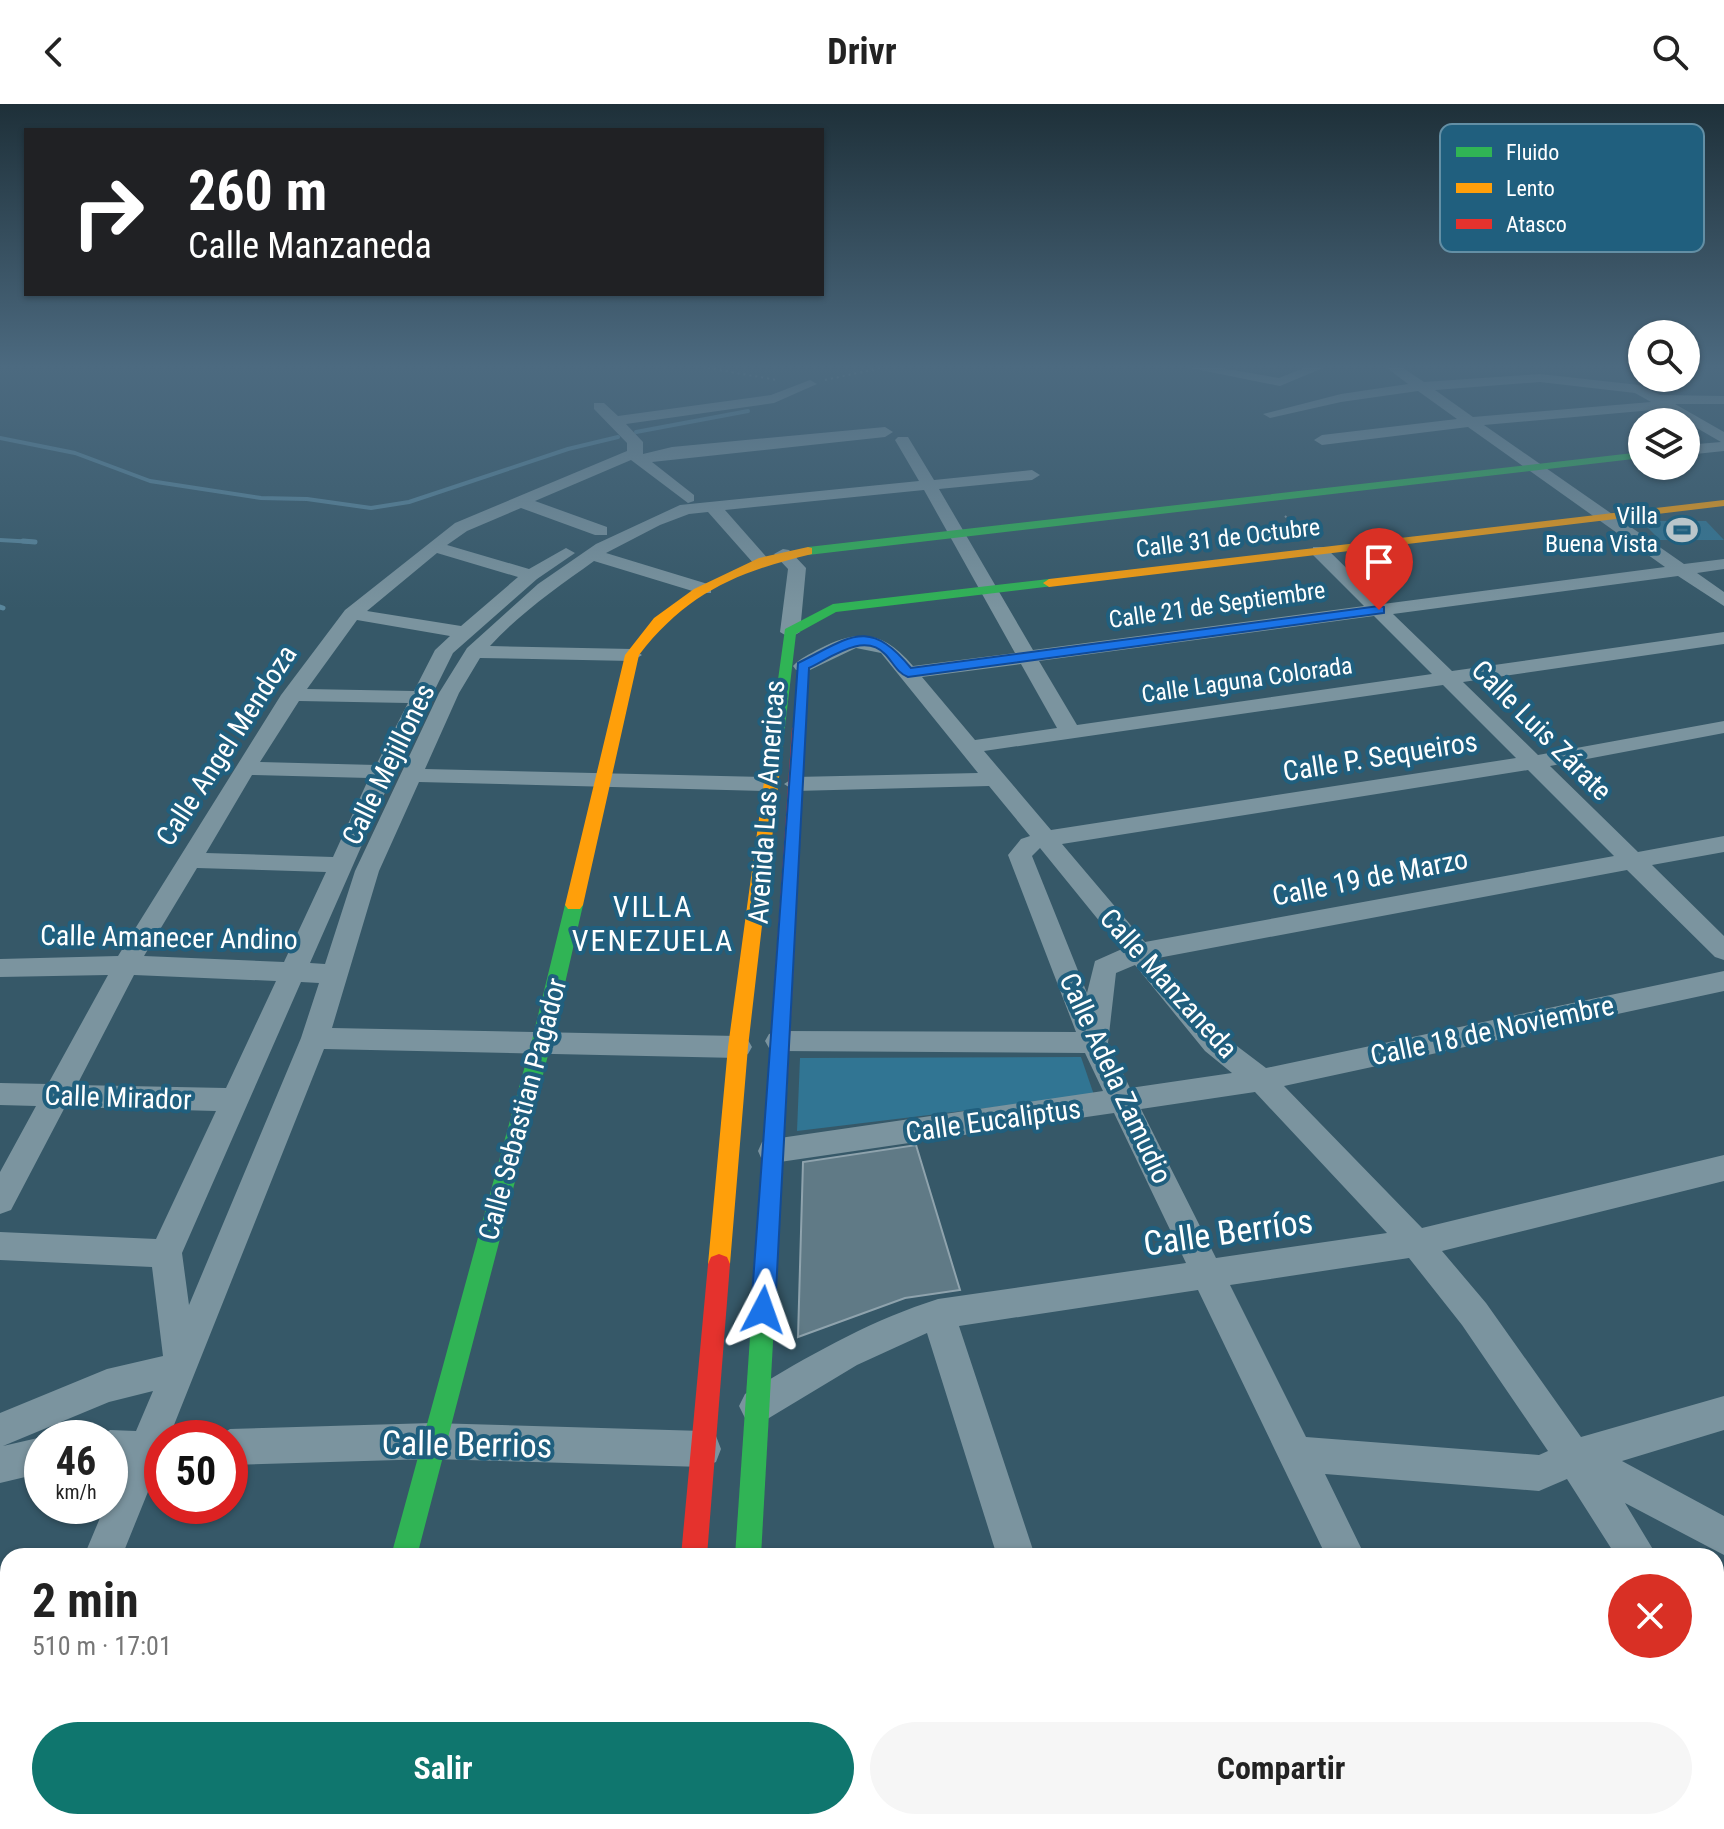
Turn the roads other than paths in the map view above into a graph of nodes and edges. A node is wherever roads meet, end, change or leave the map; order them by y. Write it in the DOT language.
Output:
graph roads {
  1 [pos="636,448"];
  2 [pos="709,448"];
  3 [pos="908,448"];
  4 [pos="1509,448"];
  5 [pos="637,456"];
  6 [pos="1628,457"];
  7 [pos="1535,467"];
  8 [pos="1032,475"];
  9 [pos="926,480"];
  10 [pos="688,498"];
  11 [pos="521,502"];
  12 [pos="1724,503"];
  13 [pos="711,505"];
  14 [pos="1607,518"];
  15 [pos="601,531"];
  16 [pos="957,534"];
  17 [pos="435,547"];
  18 [pos="1319,551"];
  19 [pos="783,554"];
  20 [pos="592,555"];
  21 [pos="760,560"];
  22 [pos="1724,564"];
  23 [pos="1681,570"];
  24 [pos="531,575"];
  25 [pos="705,589"];
  26 [pos="988,590"];
  27 [pos="1724,600"];
  28 [pos="833,608"];
  29 [pos="1379,610"];
  30 [pos="352,614"];
  31 [pos="790,632"];
  32 [pos="1724,638"];
  33 [pos="468,642"];
  34 [pos="632,655"];
  35 [pos="1027,657"];
  36 [pos="803,666"];
  37 [pos="908,673"];
  38 [pos="1449,678"];
  39 [pos="291,695"];
  40 [pos="419,697"];
  41 [pos="1724,727"];
  42 [pos="1070,732"];
  43 [pos="968,747"];
  44 [pos="1536,762"];
  45 [pos="245,768"];
  46 [pos="383,772"];
  47 [pos="412,775"];
  48 [pos="603,777"];
  49 [pos="994,779"];
  50 [pos="768,784"];
  51 [pos="795,784"];
  52 [pos="1724,844"];
  53 [pos="1032,847"];
  54 [pos="188,860"];
  55 [pos="1634,860"];
  56 [pos="339,865"];
  57 [pos="1724,951"];
  58 [pos="1139,952"];
  59 [pos="126,965"];
  60 [pos="0,968"];
  61 [pos="295,970"];
  62 [pos="337,974"];
  63 [pos="1724,981"];
  64 [pos="315,1038"];
  65 [pos="542,1040"];
  66 [pos="779,1041"];
  67 [pos="1094,1043"];
  68 [pos="738,1047"];
  69 [pos="1261,1080"];
  70 [pos="0,1094"];
  71 [pos="59,1094"];
  72 [pos="236,1100"];
  73 [pos="1122,1102"];
  74 [pos="773,1151"];
  75 [pos="1724,1168"];
  76 [pos="0,1201"];
  77 [pos="1416,1243"];
  78 [pos="0,1246"];
  79 [pos="166,1253"];
  80 [pos="1209,1271"];
  81 [pos="938,1314"];
  82 [pos="182,1368"];
  83 [pos="757,1406"];
  84 [pos="1724,1413"];
  85 [pos="165,1420"];
  86 [pos="0,1430"];
  87 [pos="432,1441"];
  88 [pos="248,1446"];
  89 [pos="703,1449"];
  90 [pos="1297,1454"];
  91 [pos="1576,1457"];
  92 [pos="24,1459"];
  93 [pos="0,1465"];
  94 [pos="144,1472"];
  95 [pos="1724,1536"];
  96 [pos="107,1548"];
  97 [pos="406,1548"];
  98 [pos="695,1548"];
  99 [pos="748,1548"];
  100 [pos="1013,1548"];
  101 [pos="1342,1548"];
  102 [pos="1633,1548"];
  1 -- 5 [label="street"];
  2 -- 5 [label="street, Calle Angel Mendoza"];
  3 -- 9 [label="street"];
  4 -- 7 [label="street"];
  5 -- 10 [label="street"];
  5 -- 11 [label="street, Calle Angel Mendoza"];
  6 -- 7 [label="main road, Calle Sebastian Pagador"];
  7 -- 14 [label="street"];
  7 -- 16 [label="main road, Calle Sebastian Pagador"];
  8 -- 9 [label="street"];
  9 -- 10 [label="street, Calle Mejillones"];
  9 -- 13 [label="street, Calle Mejillones"];
  9 -- 16 [label="street"];
  10 -- 15 [label="street, Calle Mejillones"];
  11 -- 15 [label="street"];
  11 -- 17 [label="street, Calle Angel Mendoza"];
  12 -- 14 [label="main road, Calle 31 de Octubre"];
  13 -- 20 [label="street, Calle Mejillones"];
  13 -- 21 [label="street"];
  14 -- 18 [label="main road, Calle 31 de Octubre"];
  14 -- 23 [label="street"];
  15 -- 24 [label="street, Calle Mejillones"];
  16 -- 19 [label="main road, Calle Sebastian Pagador"];
  16 -- 26 [label="street"];
  17 -- 24 [label="street"];
  17 -- 30 [label="street, Calle Angel Mendoza"];
  18 -- 26 [label="main road, Calle 31 de Octubre"];
  18 -- 29 [label="street, Calle Luis Zárate"];
  19 -- 21 [label="main road, Calle Sebastian Pagador"];
  19 -- 31 [label="street"];
  20 -- 25 [label="street"];
  20 -- 33 [label="street, Calle Mejillones"];
  21 -- 25 [label="main road, Calle Sebastian Pagador"];
  22 -- 23 [label="street, Calle 21 de Septiembre"];
  23 -- 27 [label="street"];
  23 -- 29 [label="street, Calle 21 de Septiembre"];
  24 -- 33 [label="street, Calle Mejillones"];
  25 -- 34 [label="main road, Calle Sebastian Pagador"];
  26 -- 28 [label="main road, Calle 31 de Octubre"];
  26 -- 35 [label="street"];
  28 -- 31 [label="main road"];
  28 -- 36 [label="main road, Avenida Las Americas"];
  29 -- 35 [label="street, Calle 21 de Septiembre"];
  29 -- 38 [label="street, Calle Luis Zárate"];
  30 -- 33 [label="street"];
  30 -- 39 [label="street, Calle Angel Mendoza"];
  31 -- 50 [label="main road, Avenida Las Americas"];
  32 -- 38 [label="street, Calle Laguna Colorada"];
  33 -- 34 [label="street"];
  33 -- 40 [label="street, Calle Mejillones"];
  33 -- 47 [label="street, Calle Mejillones"];
  34 -- 48 [label="main road, Calle Sebastian Pagador"];
  35 -- 37 [label="street, Calle 21 de Septiembre"];
  35 -- 42 [label="street"];
  36 -- 37 [label="street, Calle Manzaneda"];
  36 -- 51 [label="main road, Avenida Las Americas"];
  37 -- 43 [label="street, Calle Manzaneda"];
  38 -- 42 [label="street, Calle Laguna Colorada"];
  38 -- 44 [label="street, Calle Luis Zárate"];
  39 -- 40 [label="street"];
  39 -- 45 [label="street, Calle Angel Mendoza"];
  40 -- 46 [label="street, Calle Mejillones"];
  41 -- 44 [label="street, Calle P. Sequeiros"];
  42 -- 43 [label="street, Calle Laguna Colorada"];
  43 -- 49 [label="street, Calle Manzaneda"];
  44 -- 53 [label="street, Calle P. Sequeiros"];
  44 -- 55 [label="street, Calle Luis Zárate"];
  45 -- 46 [label="street"];
  45 -- 54 [label="street, Calle Angel Mendoza"];
  46 -- 56 [label="street, Calle Mejillones"];
  47 -- 48 [label="street"];
  47 -- 62 [label="street, Calle Mejillones"];
  48 -- 50 [label="street"];
  48 -- 65 [label="main road, Calle Sebastian Pagador"];
  49 -- 51 [label="street"];
  49 -- 53 [label="street, Calle Manzaneda"];
  50 -- 68 [label="main road, Avenida Las Americas"];
  51 -- 66 [label="main road, Avenida Las Americas"];
  52 -- 55 [label="street, Calle 19 de Marzo"];
  53 -- 58 [label="street, Calle Manzaneda"];
  53 -- 67 [label="street, Calle Adela Zamudio"];
  54 -- 56 [label="street"];
  54 -- 59 [label="street, Calle Angel Mendoza"];
  55 -- 57 [label="street, Calle Luis Zárate"];
  55 -- 58 [label="street, Calle 19 de Marzo"];
  56 -- 61 [label="street, Calle Mejillones"];
  58 -- 67 [label="street, Calle 19 de Marzo"];
  58 -- 69 [label="street, Calle Manzaneda"];
  59 -- 60 [label="street, Calle Amanecer Andino"];
  59 -- 61 [label="street, Calle Amanecer Andino"];
  59 -- 71 [label="street, Calle Angel Mendoza"];
  61 -- 62 [label="street, Calle Amanecer Andino"];
  61 -- 72 [label="street, Calle Mejillones"];
  62 -- 64 [label="street, Calle Mejillones"];
  63 -- 69 [label="street, Calle 18 de Noviembre"];
  64 -- 65 [label="street"];
  64 -- 82 [label="street, Calle Mejillones"];
  65 -- 68 [label="street"];
  65 -- 87 [label="main road, Calle Sebastian Pagador"];
  66 -- 67 [label="street"];
  66 -- 74 [label="main road, Avenida Las Americas"];
  67 -- 73 [label="street, Calle Adela Zamudio"];
  68 -- 89 [label="main road, Avenida Las Americas"];
  69 -- 73 [label="street, Calle Eucaliptus"];
  69 -- 77 [label="street, Calle Manzaneda"];
  70 -- 71 [label="street, Calle Mirador"];
  71 -- 72 [label="street, Calle Mirador"];
  71 -- 76 [label="street, Calle Angel Mendoza"];
  72 -- 79 [label="street, Calle Mejillones"];
  73 -- 74 [label="street, Calle Eucaliptus"];
  73 -- 80 [label="street, Calle Adela Zamudio"];
  74 -- 83 [label="main road, Avenida Las Americas"];
  75 -- 77 [label="street, Calle Berríos"];
  77 -- 80 [label="street, Calle Berríos"];
  77 -- 91 [label="street, Calle Manzaneda"];
  78 -- 79 [label="street"];
  79 -- 82 [label="street"];
  80 -- 81 [label="street, Calle Berríos"];
  80 -- 90 [label="street, Calle Adela Zamudio"];
  81 -- 83 [label="street, Calle Berríos"];
  81 -- 100 [label="street"];
  82 -- 85 [label="street, Calle Mejillones"];
  82 -- 86 [label="street"];
  83 -- 99 [label="main road, Avenida Las Americas"];
  84 -- 91 [label="street"];
  87 -- 88 [label="street, Calle Berrios"];
  87 -- 89 [label="street, Calle Berrios"];
  87 -- 97 [label="main road, Calle Sebastian Pagador"];
  89 -- 98 [label="main road, Avenida Las Americas"];
  90 -- 91 [label="street"];
  90 -- 101 [label="street, Calle Adela Zamudio"];
  91 -- 95 [label="street, Calle Manzaneda"];
  91 -- 102 [label="street, Calle Manzaneda"];
  92 -- 93 [label="street"];
  94 -- 96 [label="street, Calle Mejillones"];
}
